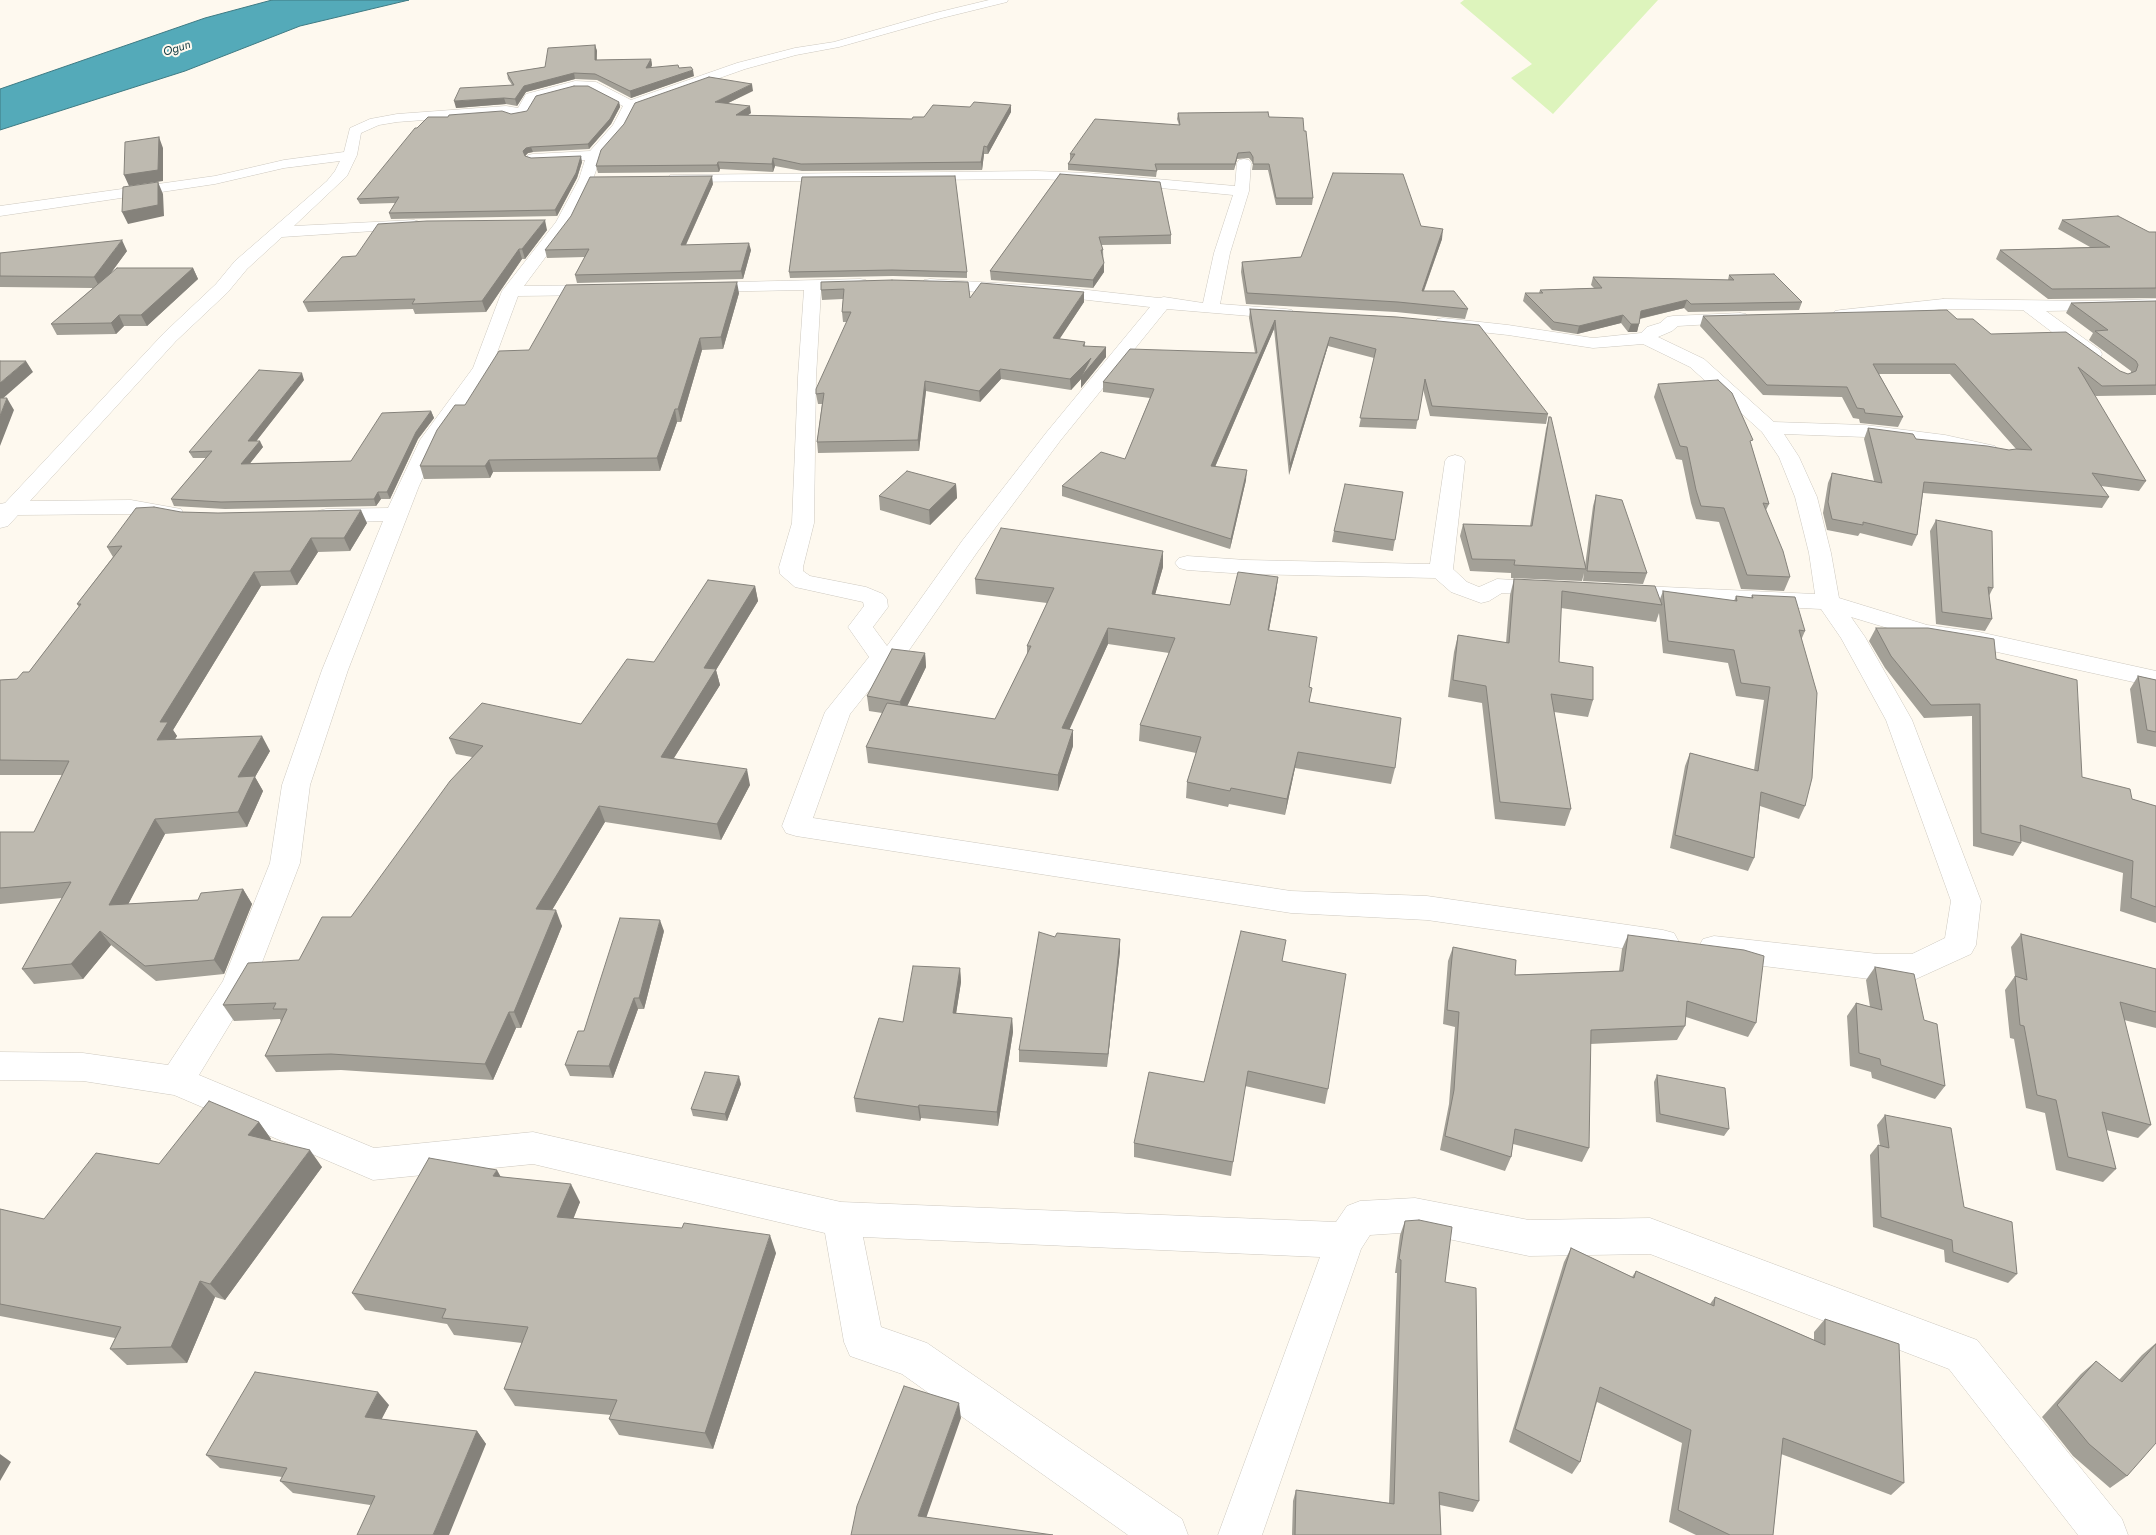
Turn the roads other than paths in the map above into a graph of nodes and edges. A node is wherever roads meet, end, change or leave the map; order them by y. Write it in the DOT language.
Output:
graph roads {
  1 [pos="1003,0"];
  2 [pos="630,105"];
  3 [pos="350,155"];
  4 [pos="594,155"];
  5 [pos="533,158"];
  6 [pos="1244,163"];
  7 [pos="657,178"];
  8 [pos="1242,191"];
  9 [pos="0,211"];
  10 [pos="430,224"];
  11 [pos="278,232"];
  12 [pos="910,283"];
  13 [pos="873,284"];
  14 [pos="813,286"];
  15 [pos="683,288"];
  16 [pos="614,289"];
  17 [pos="511,291"];
  18 [pos="1164,302"];
  19 [pos="2156,304"];
  20 [pos="2027,305"];
  21 [pos="1210,309"];
  22 [pos="1305,315"];
  23 [pos="1825,316"];
  24 [pos="1760,318"];
  25 [pos="1426,322"];
  26 [pos="1646,338"];
  27 [pos="2106,364"];
  28 [pos="1769,428"];
  29 [pos="2004,453"];
  30 [pos="1455,461"];
  31 [pos="4,513"];
  32 [pos="397,514"];
  33 [pos="310,516"];
  34 [pos="197,517"];
  35 [pos="1187,563"];
  36 [pos="1441,572"];
  37 [pos="1575,590"];
  38 [pos="1604,591"];
  39 [pos="1828,602"];
  40 [pos="882,657"];
  41 [pos="2156,679"];
  42 [pos="0,1066"];
  43 [pos="177,1081"];
  44 [pos="841,1219"];
  45 [pos="1345,1240"];
  46 [pos="1166,1535"];
  47 [pos="1240,1535"];
  48 [pos="2106,1535"];
  1 -- 2 [label="street"];
  2 -- 3 [label="street"];
  2 -- 4 [label="street"];
  3 -- 9 [label="street"];
  3 -- 11 [label="street"];
  4 -- 5 [label="street"];
  4 -- 17 [label="street"];
  6 -- 8 [label="street"];
  7 -- 8 [label="street"];
  8 -- 21 [label="street"];
  10 -- 11 [label="street"];
  11 -- 31 [label="street"];
  12 -- 18 [label="street"];
  13 -- 14 [label="street"];
  14 -- 15 [label="street"];
  14 -- 40 [label="street"];
  16 -- 17 [label="street"];
  17 -- 32 [label="street"];
  18 -- 21 [label="street"];
  18 -- 40 [label="street"];
  19 -- 20 [label="street"];
  20 -- 23 [label="street"];
  20 -- 27 [label="street"];
  21 -- 22 [label="street"];
  24 -- 26 [label="street"];
  25 -- 26 [label="street"];
  26 -- 28 [label="street"];
  28 -- 29 [label="street"];
  28 -- 39 [label="street"];
  30 -- 36 [label="street"];
  31 -- 34 [label="street"];
  32 -- 33 [label="street"];
  32 -- 43 [label="street"];
  35 -- 36 [label="street"];
  36 -- 37 [label="street"];
  38 -- 39 [label="street"];
  39 -- 40 [label="street"];
  39 -- 41 [label="street"];
  42 -- 43 [label="street"];
  43 -- 44 [label="street"];
  44 -- 45 [label="street"];
  44 -- 46 [label="street"];
  45 -- 47 [label="street"];
  45 -- 48 [label="street"];
}
